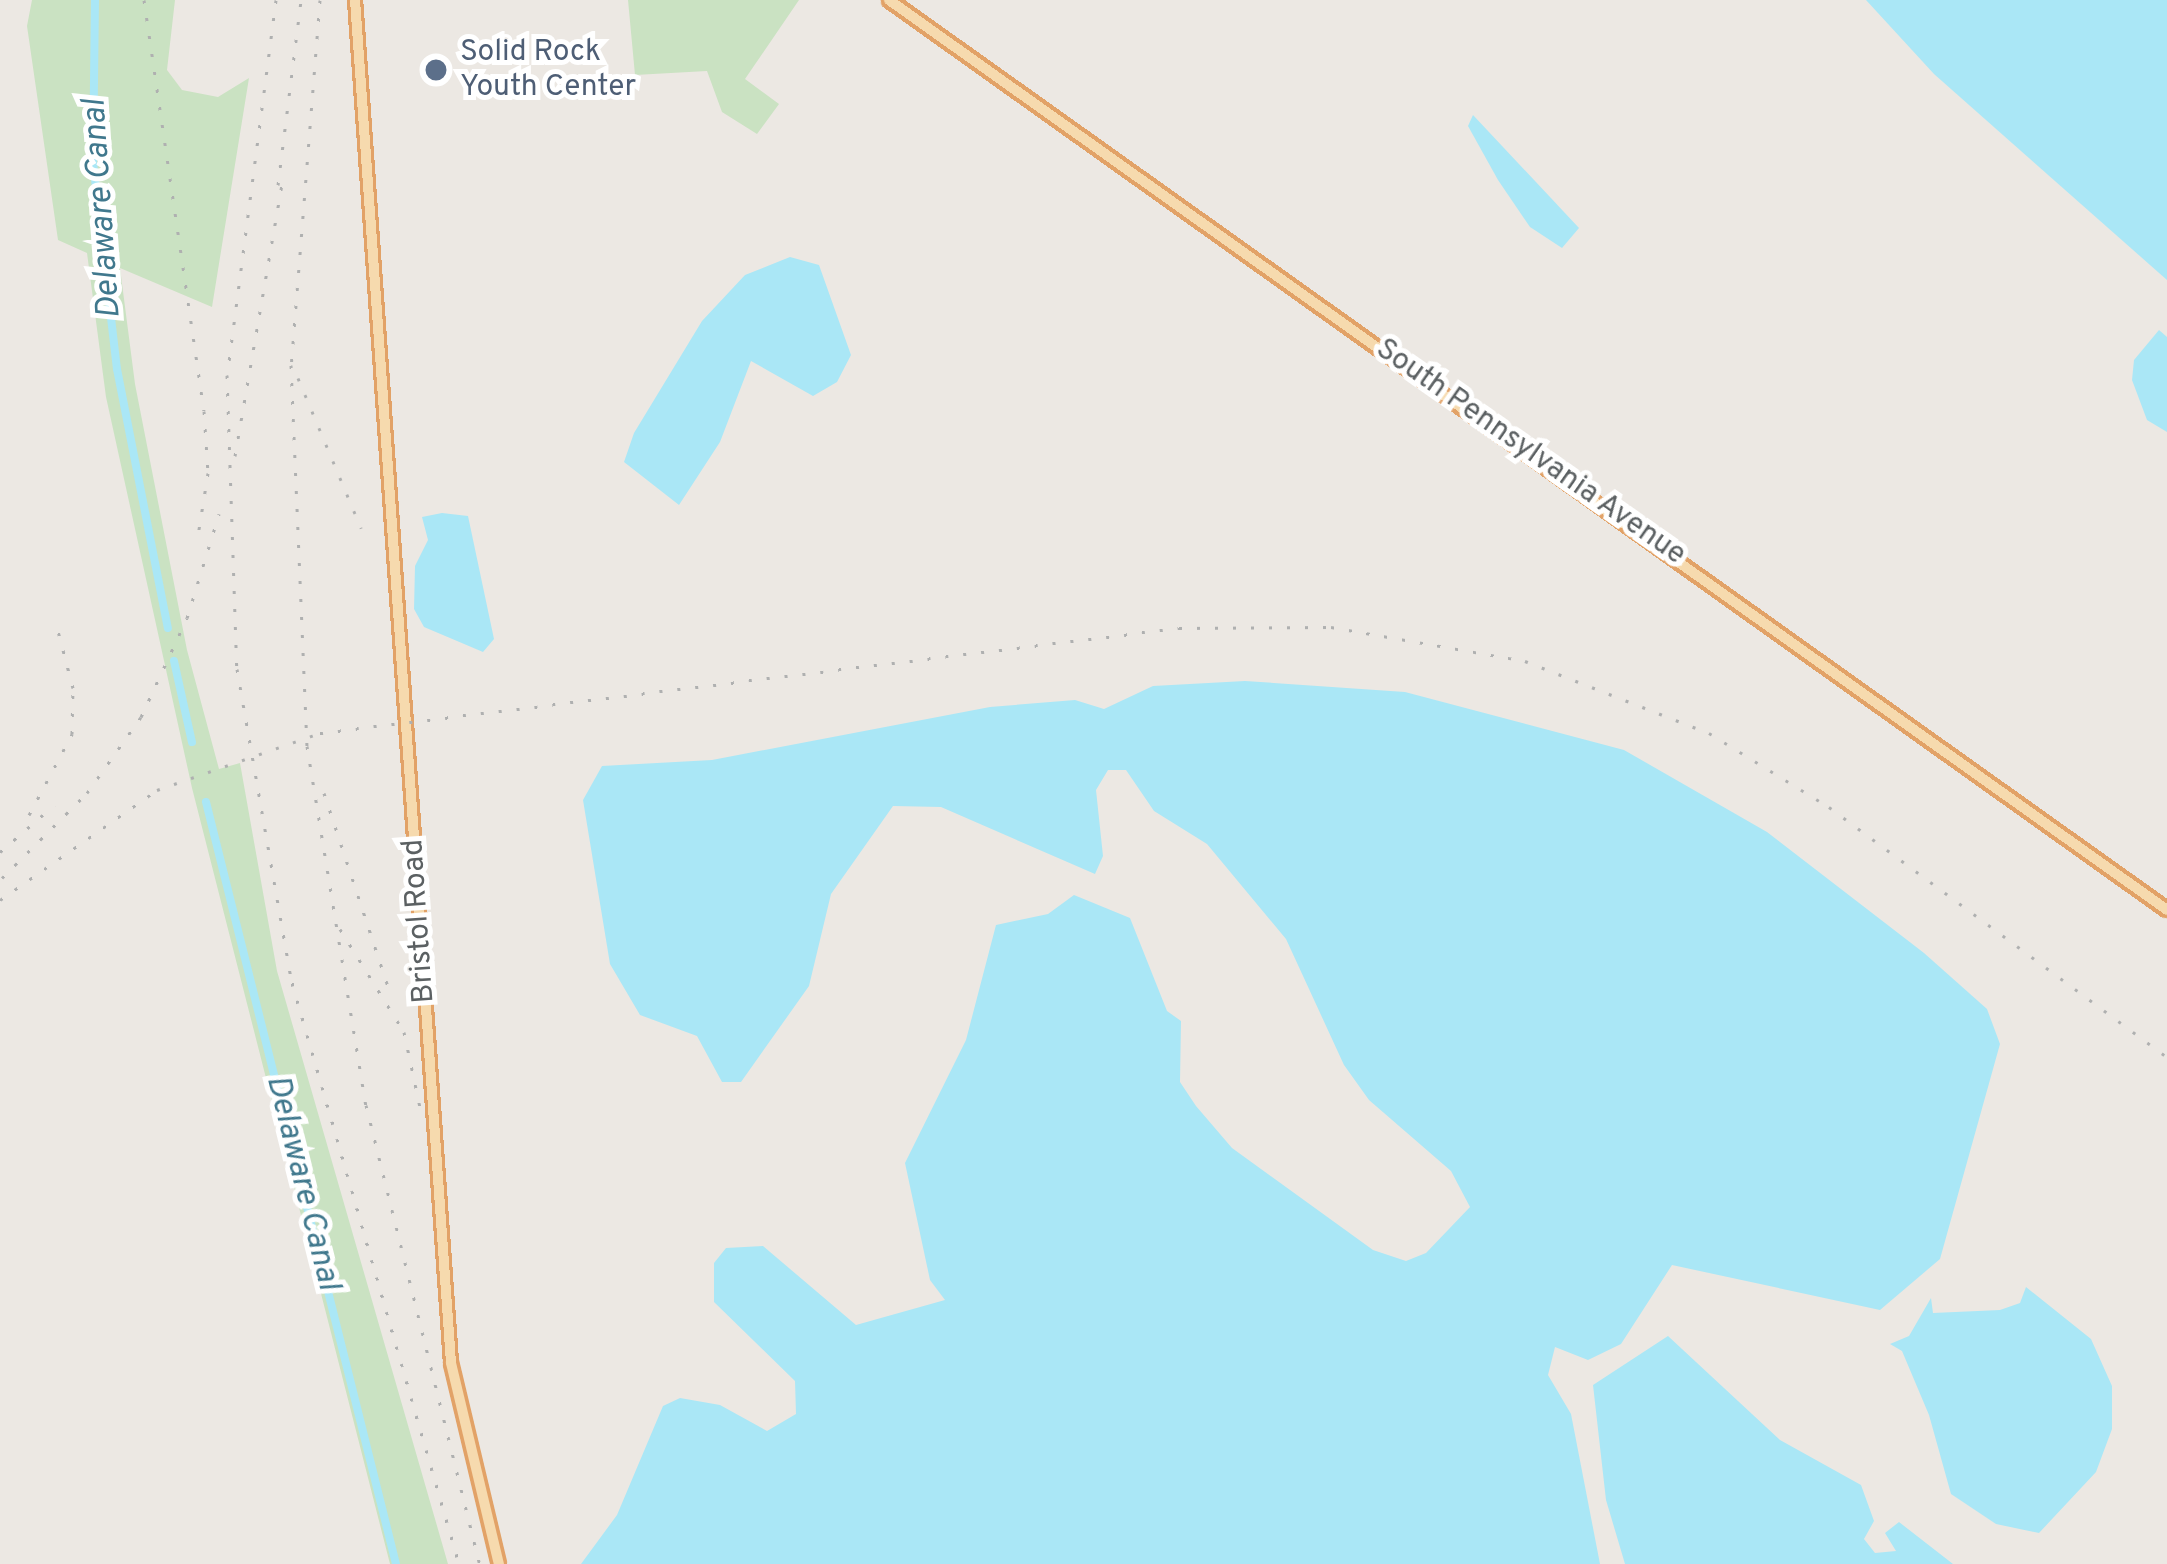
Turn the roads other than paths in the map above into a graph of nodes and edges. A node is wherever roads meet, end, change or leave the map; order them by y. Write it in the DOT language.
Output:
graph roads {
  1 [pos="356,0"];
  2 [pos="890,0"];
  3 [pos="2167,910"];
  4 [pos="499,1564"];
  1 -- 4 [label="main road, Bristol Road"];
  2 -- 3 [label="main road, South Pennsylvania Avenue"];
}
